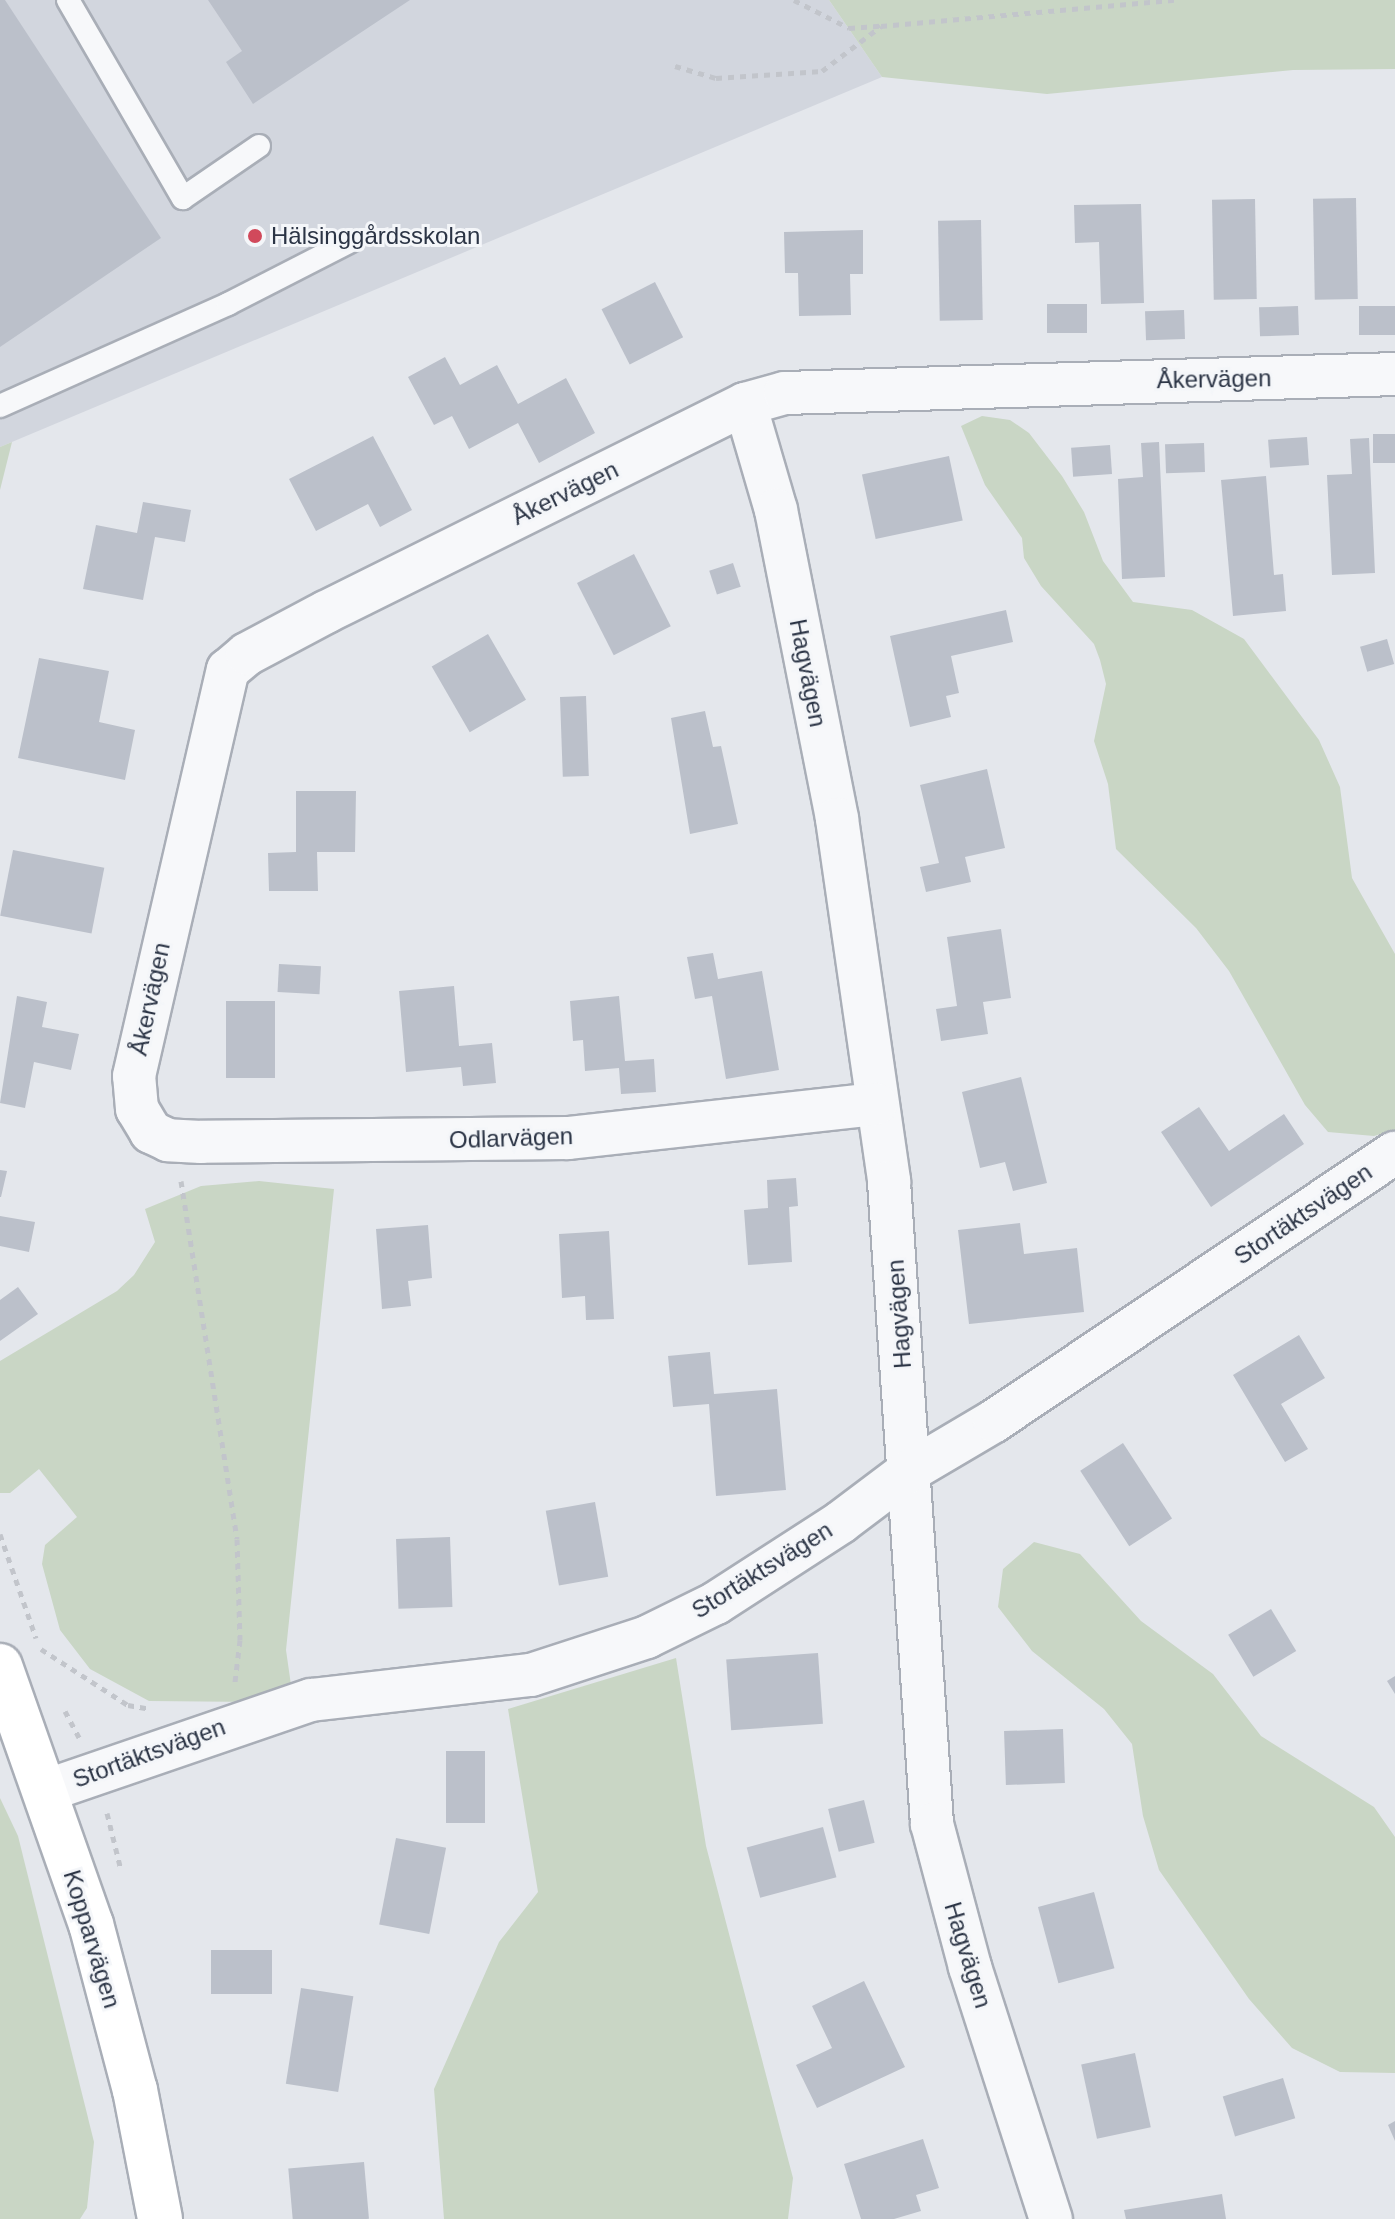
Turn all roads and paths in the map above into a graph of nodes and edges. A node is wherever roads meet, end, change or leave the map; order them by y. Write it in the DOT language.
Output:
graph roads {
  1 [pos="68,0"];
  2 [pos="794,0"];
  3 [pos="1175,0"];
  4 [pos="881,26"];
  5 [pos="675,66"];
  6 [pos="259,146"];
  7 [pos="349,242"];
  8 [pos="1395,374"];
  9 [pos="745,404"];
  10 [pos="0,406"];
  11 [pos="876,1104"];
  12 [pos="161,1134"];
  13 [pos="1395,1153"];
  14 [pos="906,1473"];
  15 [pos="39,1647"];
  16 [pos="0,1666"];
  17 [pos="156,1711"];
  18 [pos="226,1726"];
  19 [pos="45,1791"];
  20 [pos="160,2219"];
  21 [pos="1051,2219"];
  1 -- 6 [label="lane"];
  2 -- 4 [label="path"];
  3 -- 4 [label="path"];
  4 -- 5 [label="path"];
  7 -- 10 [label="lane"];
  8 -- 9 [label="street, Åkervägen"];
  9 -- 11 [label="street, Hagvägen"];
  9 -- 12 [label="street, Åkervägen"];
  11 -- 12 [label="street, Odlarvägen"];
  11 -- 14 [label="street, Hagvägen"];
  12 -- 18 [label="path"];
  13 -- 14 [label="street, Stortäktsvägen"];
  14 -- 18 [label="street, Stortäktsvägen"];
  14 -- 21 [label="street, Hagvägen"];
  15 -- 17 [label="path"];
  16 -- 19 [label="street, Kopparvägen"];
  18 -- 19 [label="street, Stortäktsvägen"];
  19 -- 20 [label="street, Kopparvägen"];
}
